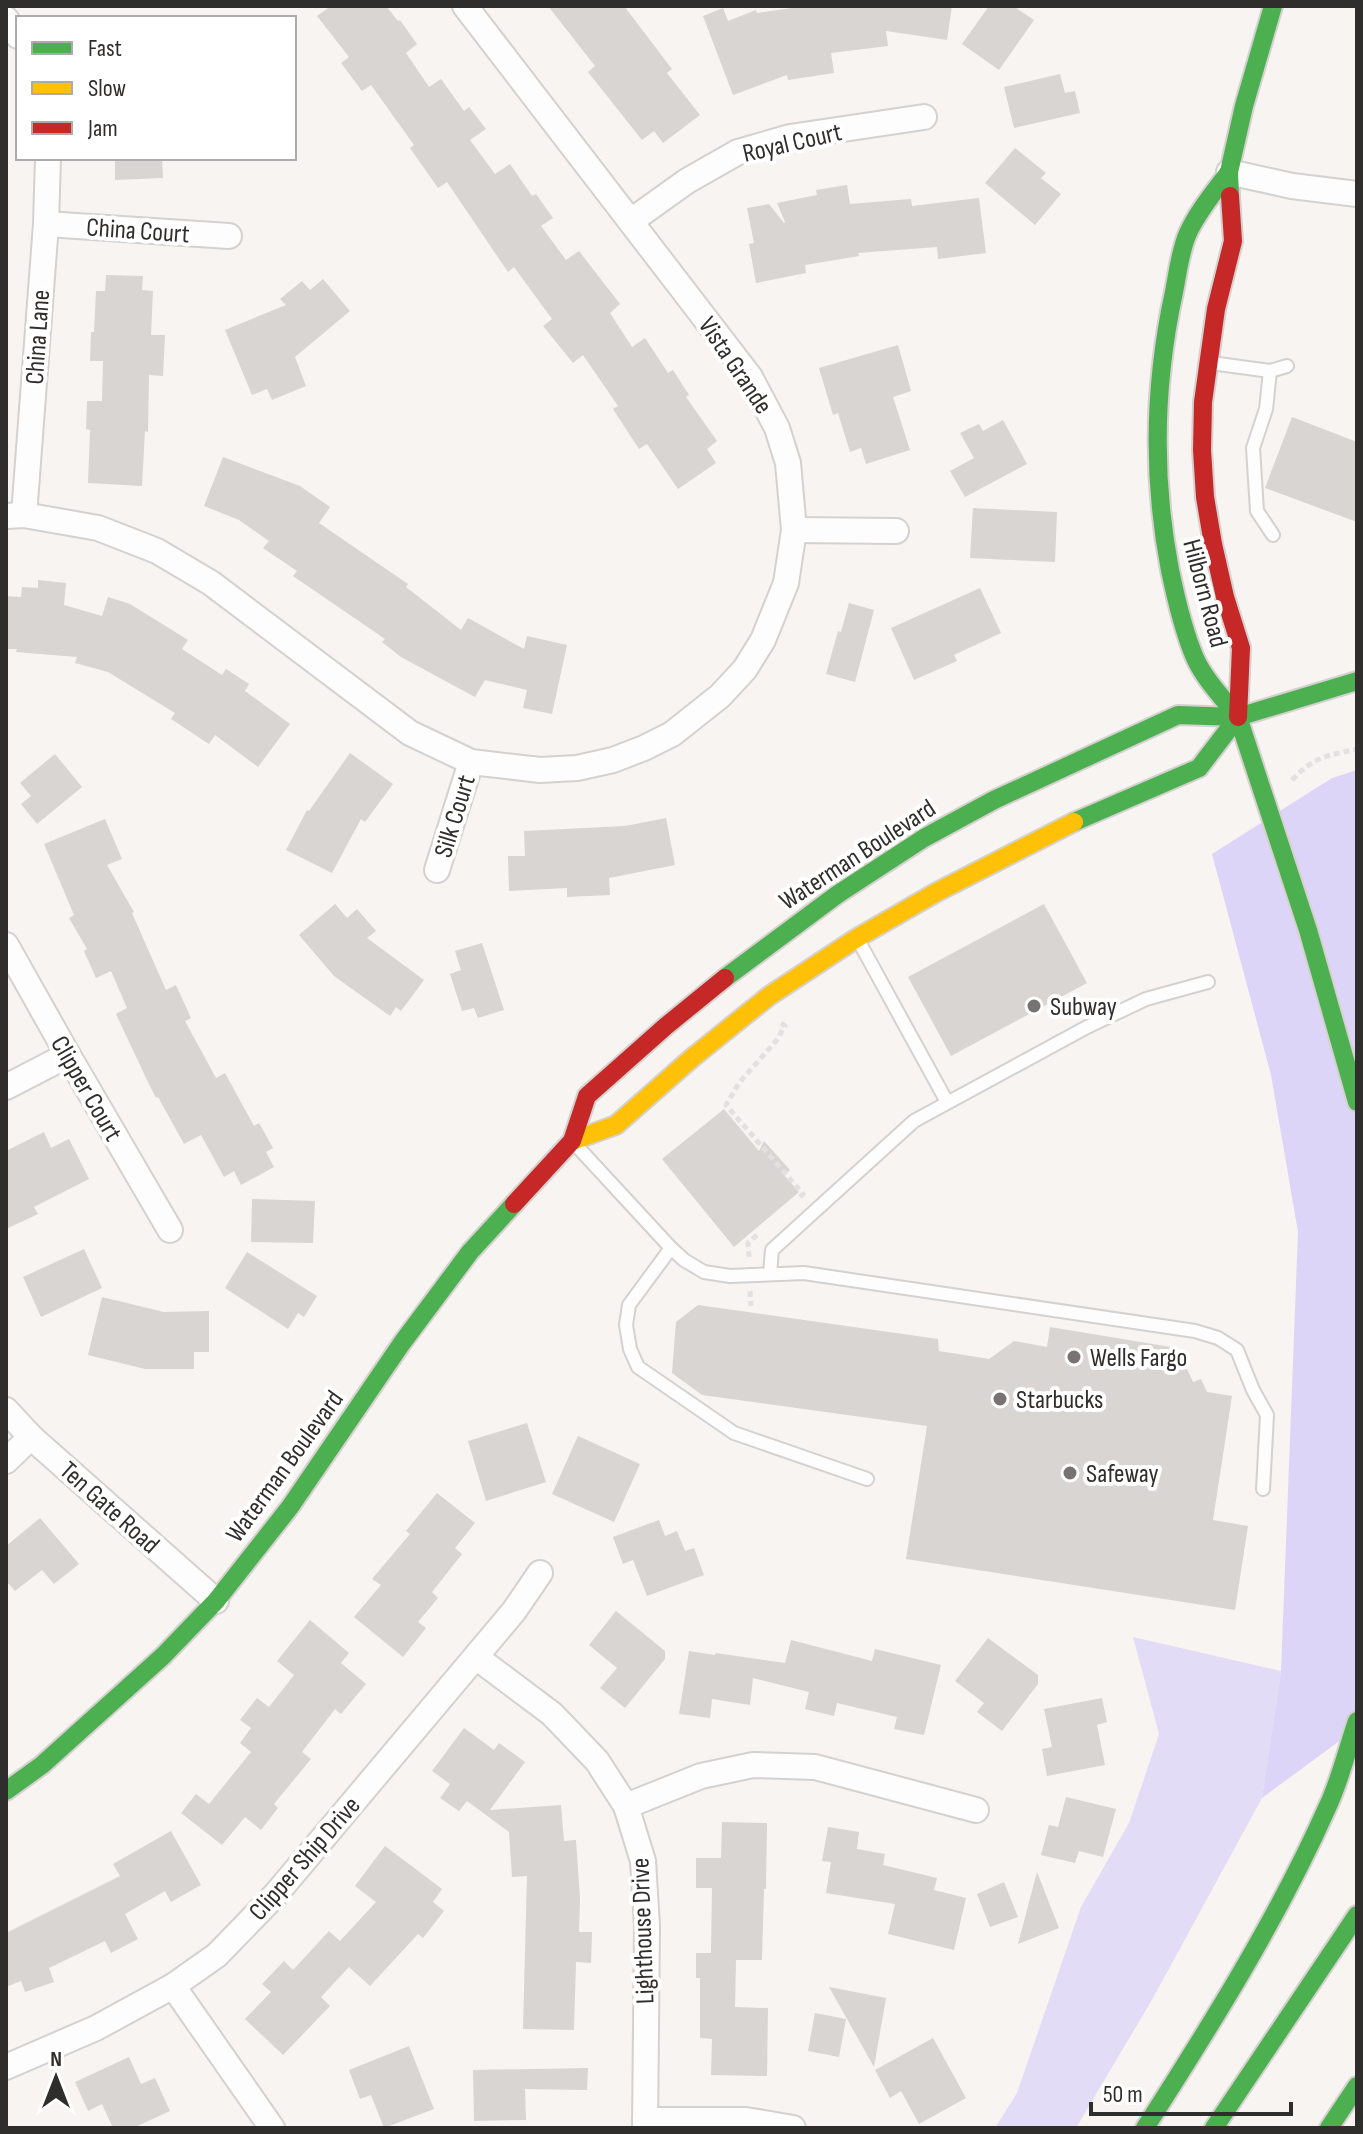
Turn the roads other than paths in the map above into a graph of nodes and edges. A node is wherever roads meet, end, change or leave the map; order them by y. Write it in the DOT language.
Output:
graph roads {
  1 [pos="465,6"];
  2 [pos="1273,6"];
  3 [pos="924,117"];
  4 [pos="48,160"];
  5 [pos="1229,172"];
  6 [pos="1357,194"];
  7 [pos="631,221"];
  8 [pos="46,224"];
  9 [pos="229,236"];
  10 [pos="1207,363"];
  11 [pos="1287,366"];
  12 [pos="1270,371"];
  13 [pos="15,516"];
  14 [pos="794,530"];
  15 [pos="896,531"];
  16 [pos="1273,535"];
  17 [pos="1357,681"];
  18 [pos="1238,717"];
  19 [pos="471,762"];
  20 [pos="437,870"];
  21 [pos="857,938"];
  22 [pos="6,945"];
  23 [pos="1208,982"];
  24 [pos="68,1055"];
  25 [pos="6,1087"];
  26 [pos="947,1102"];
  27 [pos="1357,1102"];
  28 [pos="572,1141"];
  29 [pos="170,1230"];
  30 [pos="671,1248"];
  31 [pos="770,1274"];
  32 [pos="6,1410"];
  33 [pos="31,1437"];
  34 [pos="6,1461"];
  35 [pos="867,1479"];
  36 [pos="1263,1489"];
  37 [pos="540,1573"];
  38 [pos="216,1601"];
  39 [pos="476,1657"];
  40 [pos="1357,1721"];
  41 [pos="6,1791"];
  42 [pos="626,1806"];
  43 [pos="976,1810"];
  44 [pos="1357,1915"];
  45 [pos="173,1986"];
  46 [pos="6,2067"];
  47 [pos="1357,2086"];
  48 [pos="645,2124"];
  49 [pos="272,2128"];
  50 [pos="793,2128"];
  51 [pos="1145,2128"];
  52 [pos="1214,2128"];
  53 [pos="1329,2128"];
  1 -- 7 [label="street, Vista Grande"];
  2 -- 5 [label="main road, Hilborn Road"];
  3 -- 7 [label="street, Royal Court"];
  4 -- 8 [label="street, China Lane"];
  5 -- 6 [label="street"];
  5 -- 10 [label="main road, Hilborn Road"];
  5 -- 18 [label="main road, Hilborn Road"];
  7 -- 14 [label="street, Vista Grande"];
  8 -- 9 [label="street, China Court"];
  8 -- 13 [label="street, China Lane"];
  10 -- 12 [label="lane"];
  10 -- 18 [label="main road, Hilborn Road"];
  11 -- 12 [label="lane"];
  12 -- 16 [label="lane"];
  13 -- 19 [label="street, Vista Grande"];
  14 -- 15 [label="street"];
  14 -- 19 [label="street, Vista Grande"];
  17 -- 18 [label="main road, Waterman Boulevard"];
  18 -- 21 [label="main road, Waterman Boulevard"];
  18 -- 27 [label="main road"];
  18 -- 28 [label="main road, Waterman Boulevard"];
  19 -- 20 [label="street, Silk Court"];
  21 -- 26 [label="lane"];
  21 -- 28 [label="main road, Waterman Boulevard"];
  22 -- 24 [label="street, Clipper Court"];
  23 -- 26 [label="lane"];
  24 -- 25 [label="street"];
  24 -- 29 [label="street, Clipper Court"];
  26 -- 31 [label="lane"];
  28 -- 30 [label="lane"];
  28 -- 38 [label="main road, Waterman Boulevard"];
  30 -- 31 [label="lane"];
  30 -- 35 [label="lane"];
  31 -- 36 [label="lane"];
  32 -- 33 [label="street, Ten Gate Road"];
  33 -- 34 [label="street"];
  33 -- 38 [label="street, Ten Gate Road"];
  37 -- 39 [label="street, Clipper Ship Drive"];
  38 -- 41 [label="main road, Waterman Boulevard"];
  39 -- 42 [label="street, Lighthouse Drive"];
  39 -- 45 [label="street, Clipper Ship Drive"];
  40 -- 51 [label="main road"];
  42 -- 43 [label="street"];
  42 -- 48 [label="street, Lighthouse Drive"];
  44 -- 52 [label="main road"];
  45 -- 46 [label="street, Clipper Ship Drive"];
  45 -- 49 [label="street"];
  47 -- 53 [label="main road"];
  48 -- 50 [label="street"];
}
